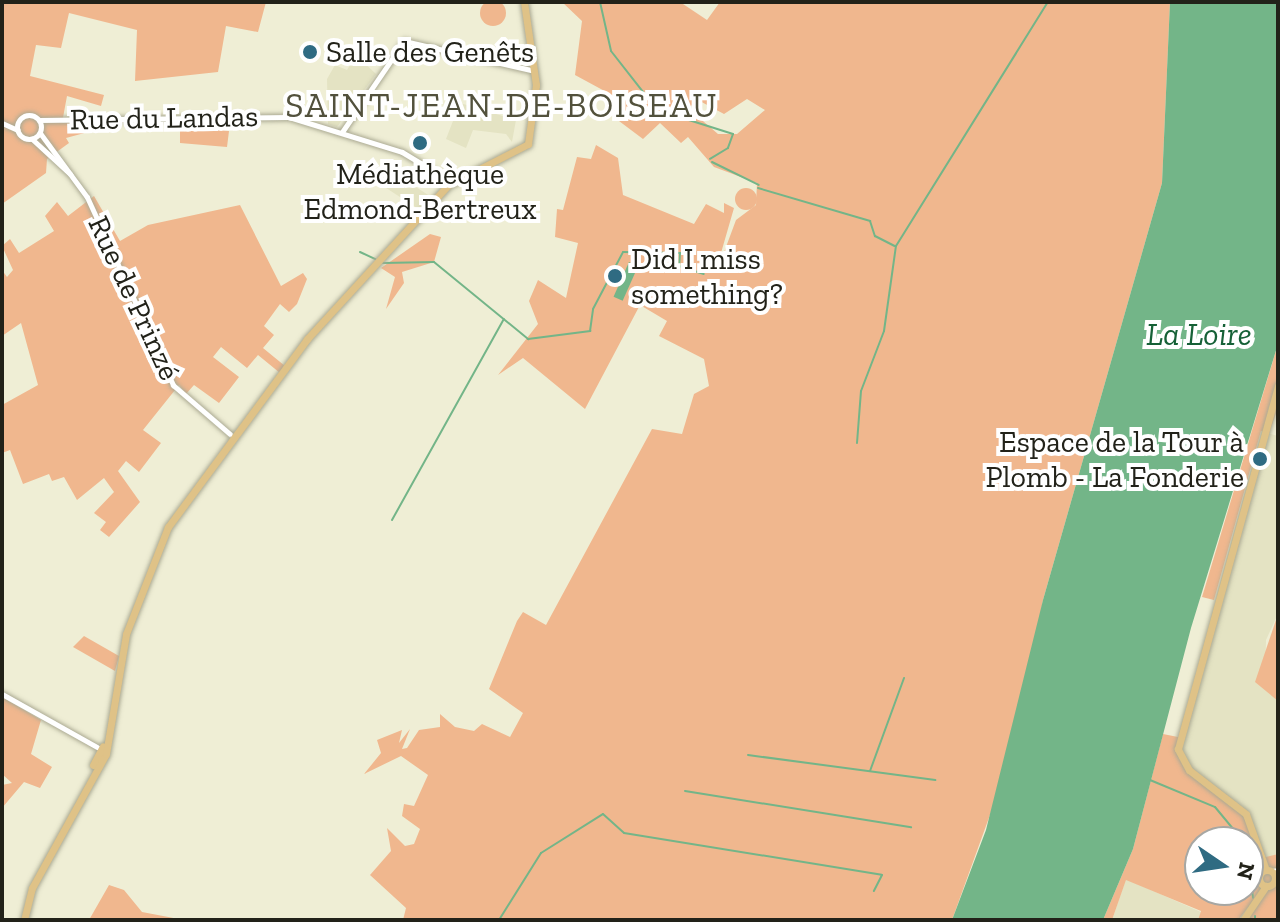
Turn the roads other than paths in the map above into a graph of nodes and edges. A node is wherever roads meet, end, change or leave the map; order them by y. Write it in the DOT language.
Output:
graph roads {
  1 [pos="524,2"];
  2 [pos="531,70"];
  3 [pos="39,120"];
  4 [pos="19,121"];
  5 [pos="54,121"];
  6 [pos="2,122"];
  7 [pos="18,130"];
  8 [pos="40,131"];
  9 [pos="342,132"];
  10 [pos="32,139"];
  11 [pos="452,182"];
  12 [pos="81,187"];
  13 [pos="1278,386"];
  14 [pos="232,435"];
  15 [pos="2,694"];
  16 [pos="99,750"];
  17 [pos="1274,873"];
  18 [pos="24,920"];
  1 -- 2 [label="main road"];
  2 -- 9 [label="street"];
  2 -- 11 [label="main road"];
  3 -- 4 [label="street, Rue du Landas"];
  3 -- 5 [label="street, Rue du Landas"];
  3 -- 8 [label="street"];
  4 -- 6 [label="street"];
  4 -- 7 [label="street"];
  5 -- 8 [label="street, Rue du Landas"];
  5 -- 9 [label="street, Rue du Landas"];
  6 -- 7 [label="street"];
  7 -- 10 [label="street, Rue de Prinzé"];
  8 -- 10 [label="street, Rue du Landas"];
  8 -- 12 [label="street, Rue de Prinzé"];
  9 -- 11 [label="street, Rue du Landas"];
  10 -- 12 [label="street, Rue de Prinzé"];
  11 -- 14 [label="main road"];
  12 -- 14 [label="street, Rue de Prinzé"];
  13 -- 17 [label="main road"];
  14 -- 16 [label="main road"];
  15 -- 16 [label="street"];
  16 -- 18 [label="main road"];
}
